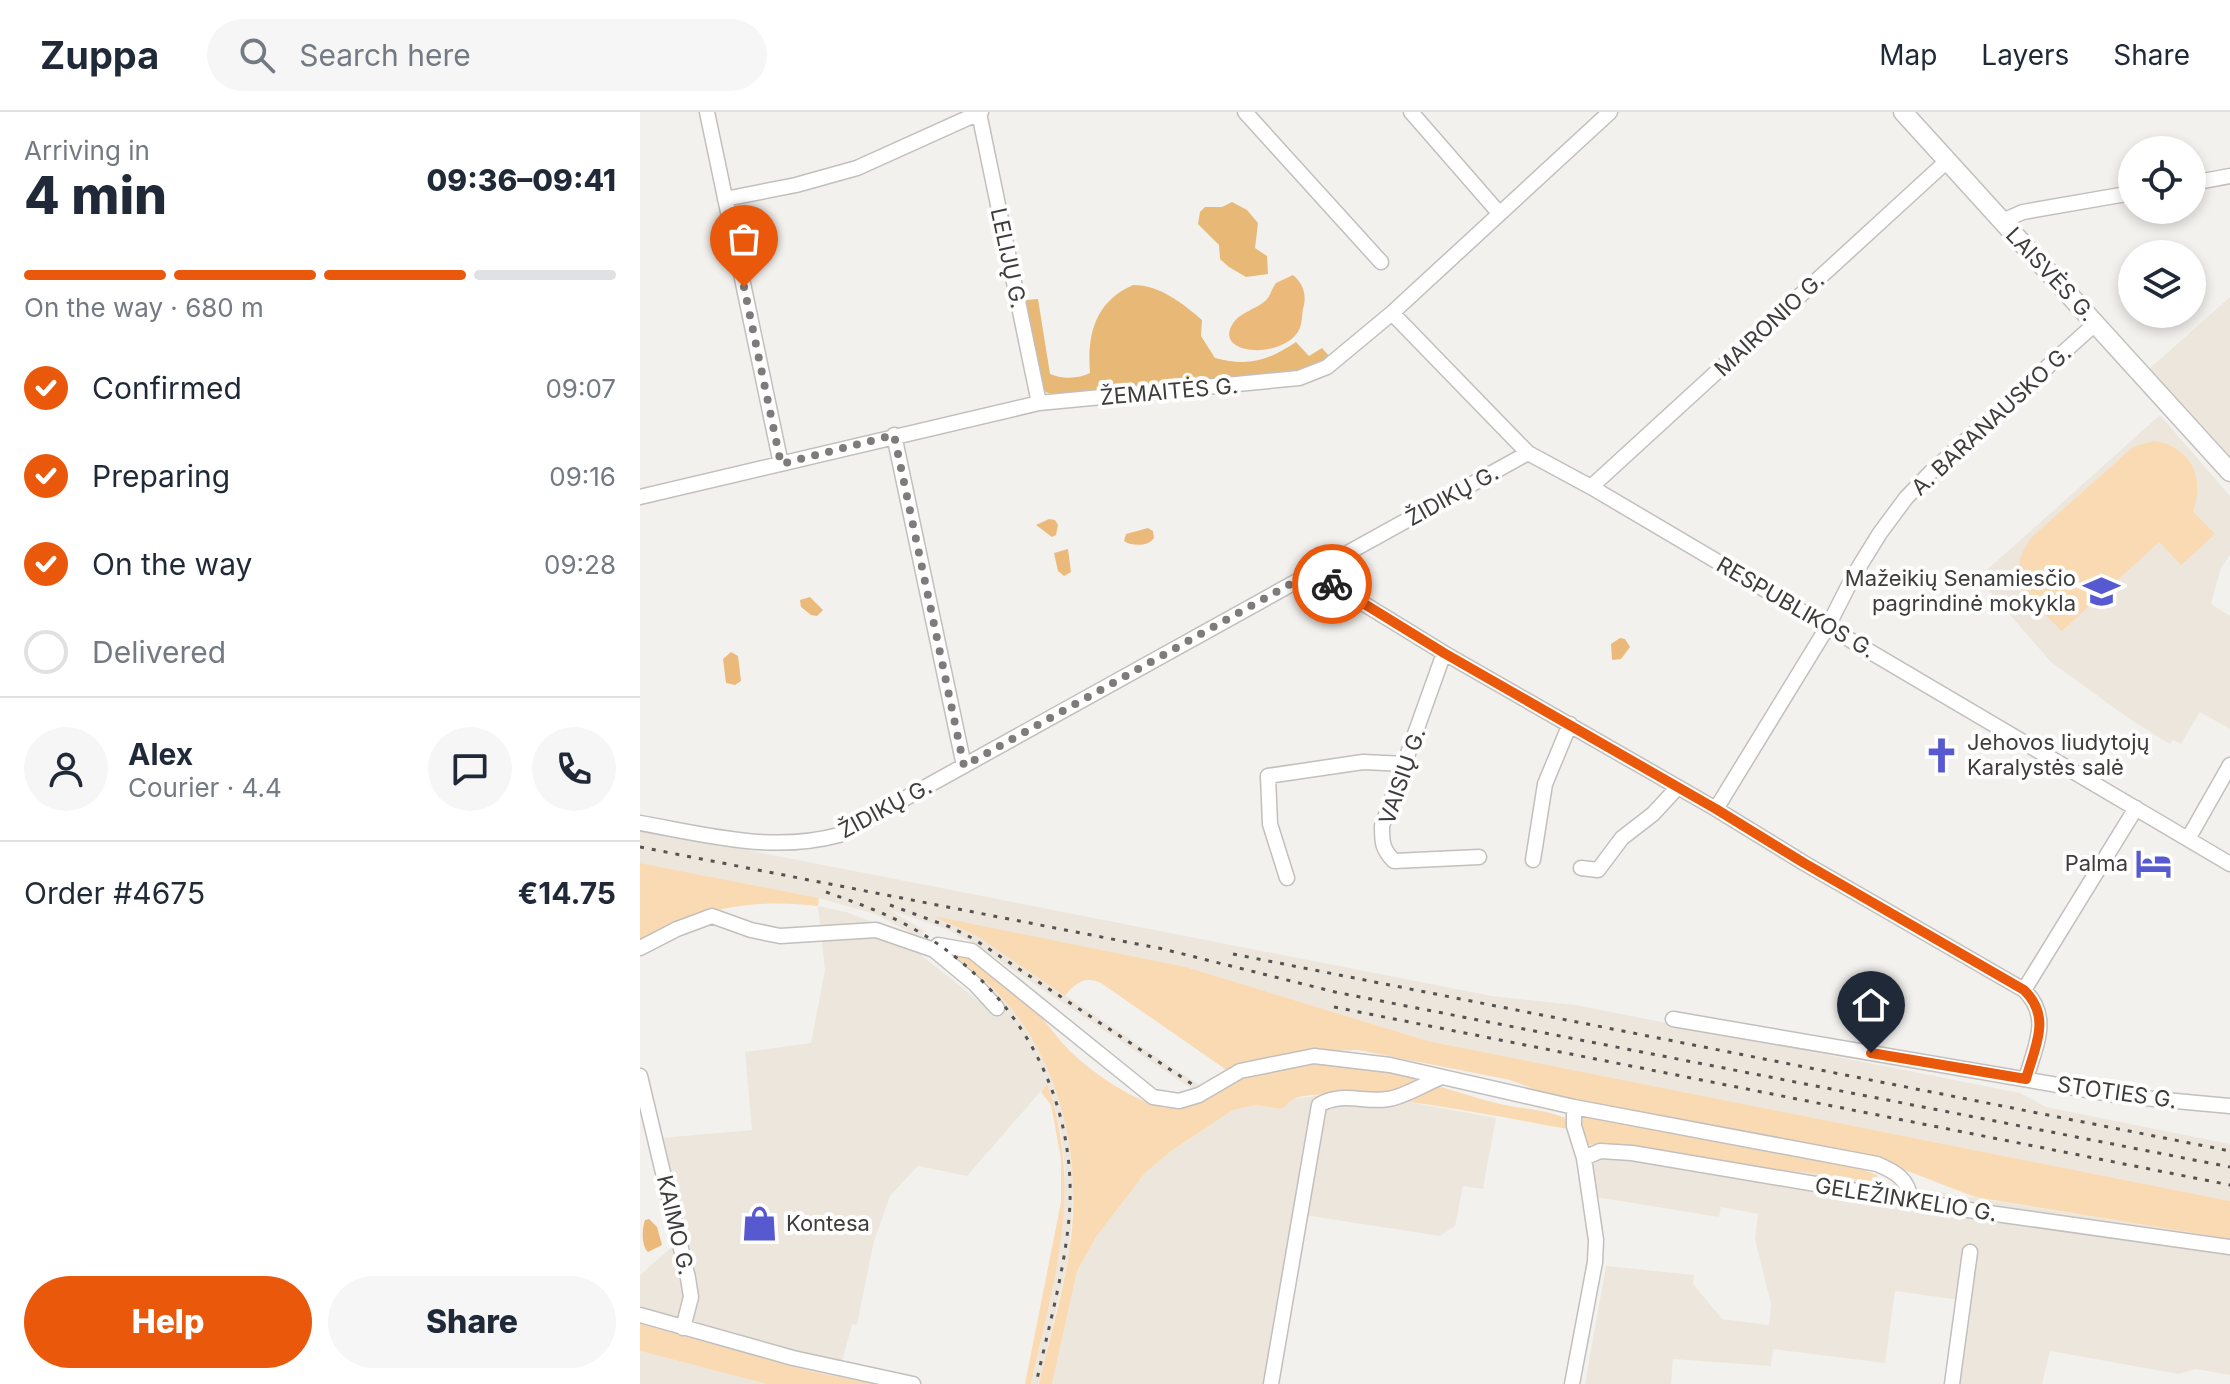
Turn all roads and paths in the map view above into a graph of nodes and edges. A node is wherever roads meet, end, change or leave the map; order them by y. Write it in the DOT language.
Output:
graph roads {
  1 [pos="707,112"];
  2 [pos="980,112"];
  3 [pos="1245,112"];
  4 [pos="1411,112"];
  5 [pos="1610,112"];
  6 [pos="1903,112"];
  7 [pos="1947,161"];
  8 [pos="2230,176"];
  9 [pos="2206,180"];
  10 [pos="2118,195"];
  11 [pos="725,199"];
  12 [pos="1499,213"];
  13 [pos="2002,221"];
  14 [pos="1381,262"];
  15 [pos="1392,313"];
  16 [pos="2096,323"];
  17 [pos="1039,403"];
  18 [pos="894,435"];
  19 [pos="1528,453"];
  20 [pos="781,464"];
  21 [pos="2230,472"];
  22 [pos="1591,487"];
  23 [pos="640,497"];
  24 [pos="1312,572"];
  25 [pos="1828,626"];
  26 [pos="1444,653"];
  27 [pos="1570,724"];
  28 [pos="1406,764"];
  29 [pos="2230,765"];
  30 [pos="964,766"];
  31 [pos="1678,787"];
  32 [pos="2136,808"];
  33 [pos="1716,809"];
  34 [pos="640,823"];
  35 [pos="2188,839"];
  36 [pos="1479,857"];
  37 [pos="1533,860"];
  38 [pos="2230,864"];
  39 [pos="1581,868"];
  40 [pos="1287,878"];
  41 [pos="640,948"];
  42 [pos="934,950"];
  43 [pos="2024,990"];
  44 [pos="997,1008"];
  45 [pos="1673,1019"];
  46 [pos="640,1076"];
  47 [pos="1442,1077"];
  48 [pos="2026,1079"];
  49 [pos="2230,1106"];
  50 [pos="1574,1107"];
  51 [pos="1584,1158"];
  52 [pos="1911,1200"];
  53 [pos="2230,1247"];
  54 [pos="1970,1252"];
  55 [pos="640,1315"];
  56 [pos="683,1328"];
  57 [pos="913,1384"];
  58 [pos="1271,1384"];
  59 [pos="1572,1384"];
  60 [pos="1952,1384"];
  1 -- 11 [label="street"];
  2 -- 11 [label="street"];
  2 -- 17 [label="street, LELIJŲ G."];
  3 -- 14 [label="street"];
  4 -- 12 [label="street"];
  5 -- 12 [label="street, ŽEMAITĖS G."];
  6 -- 7 [label="main road, LAISVĖS G."];
  7 -- 13 [label="main road, LAISVĖS G."];
  7 -- 22 [label="street, MAIRONIO G."];
  8 -- 9 [label="street"];
  10 -- 13 [label="street"];
  11 -- 20 [label="street"];
  12 -- 15 [label="street, ŽEMAITĖS G."];
  13 -- 16 [label="main road, LAISVĖS G."];
  15 -- 17 [label="street, ŽEMAITĖS G."];
  15 -- 19 [label="street, RESPUBLIKOS G."];
  16 -- 21 [label="main road, LAISVĖS G."];
  16 -- 25 [label="street, A. BARANAUSKO G."];
  17 -- 18 [label="street, ŽEMAITĖS G."];
  18 -- 20 [label="street, ŽEMAITĖS G."];
  18 -- 30 [label="street"];
  19 -- 22 [label="street, RESPUBLIKOS G."];
  19 -- 24 [label="street, ŽIDIKŲ G."];
  20 -- 23 [label="street, ŽEMAITĖS G."];
  22 -- 25 [label="street, RESPUBLIKOS G."];
  24 -- 26 [label="street"];
  24 -- 30 [label="street, ŽIDIKŲ G."];
  25 -- 32 [label="street, RESPUBLIKOS G."];
  25 -- 33 [label="street, A. BARANAUSKO G."];
  26 -- 27 [label="street"];
  26 -- 28 [label="street, VAISIŲ G."];
  27 -- 31 [label="street"];
  27 -- 37 [label="street"];
  28 -- 36 [label="street, VAISIŲ G."];
  28 -- 40 [label="street"];
  29 -- 35 [label="street"];
  30 -- 34 [label="street, ŽIDIKŲ G."];
  31 -- 33 [label="street"];
  31 -- 39 [label="street"];
  32 -- 35 [label="street, RESPUBLIKOS G."];
  32 -- 43 [label="street"];
  33 -- 43 [label="street"];
  35 -- 38 [label="street, RESPUBLIKOS G."];
  41 -- 42 [label="street"];
  42 -- 44 [label="street"];
  42 -- 47 [label="street"];
  43 -- 48 [label="street"];
  45 -- 48 [label="street, STOTIES G."];
  46 -- 56 [label="street, KAIMO G."];
  47 -- 50 [label="street"];
  47 -- 58 [label="street"];
  48 -- 49 [label="street, STOTIES G."];
  50 -- 51 [label="street"];
  50 -- 52 [label="street"];
  51 -- 52 [label="street, GELEŽINKELIO G."];
  51 -- 59 [label="street"];
  52 -- 53 [label="street, GELEŽINKELIO G."];
  54 -- 60 [label="street"];
  55 -- 56 [label="street"];
  56 -- 57 [label="street"];
}
